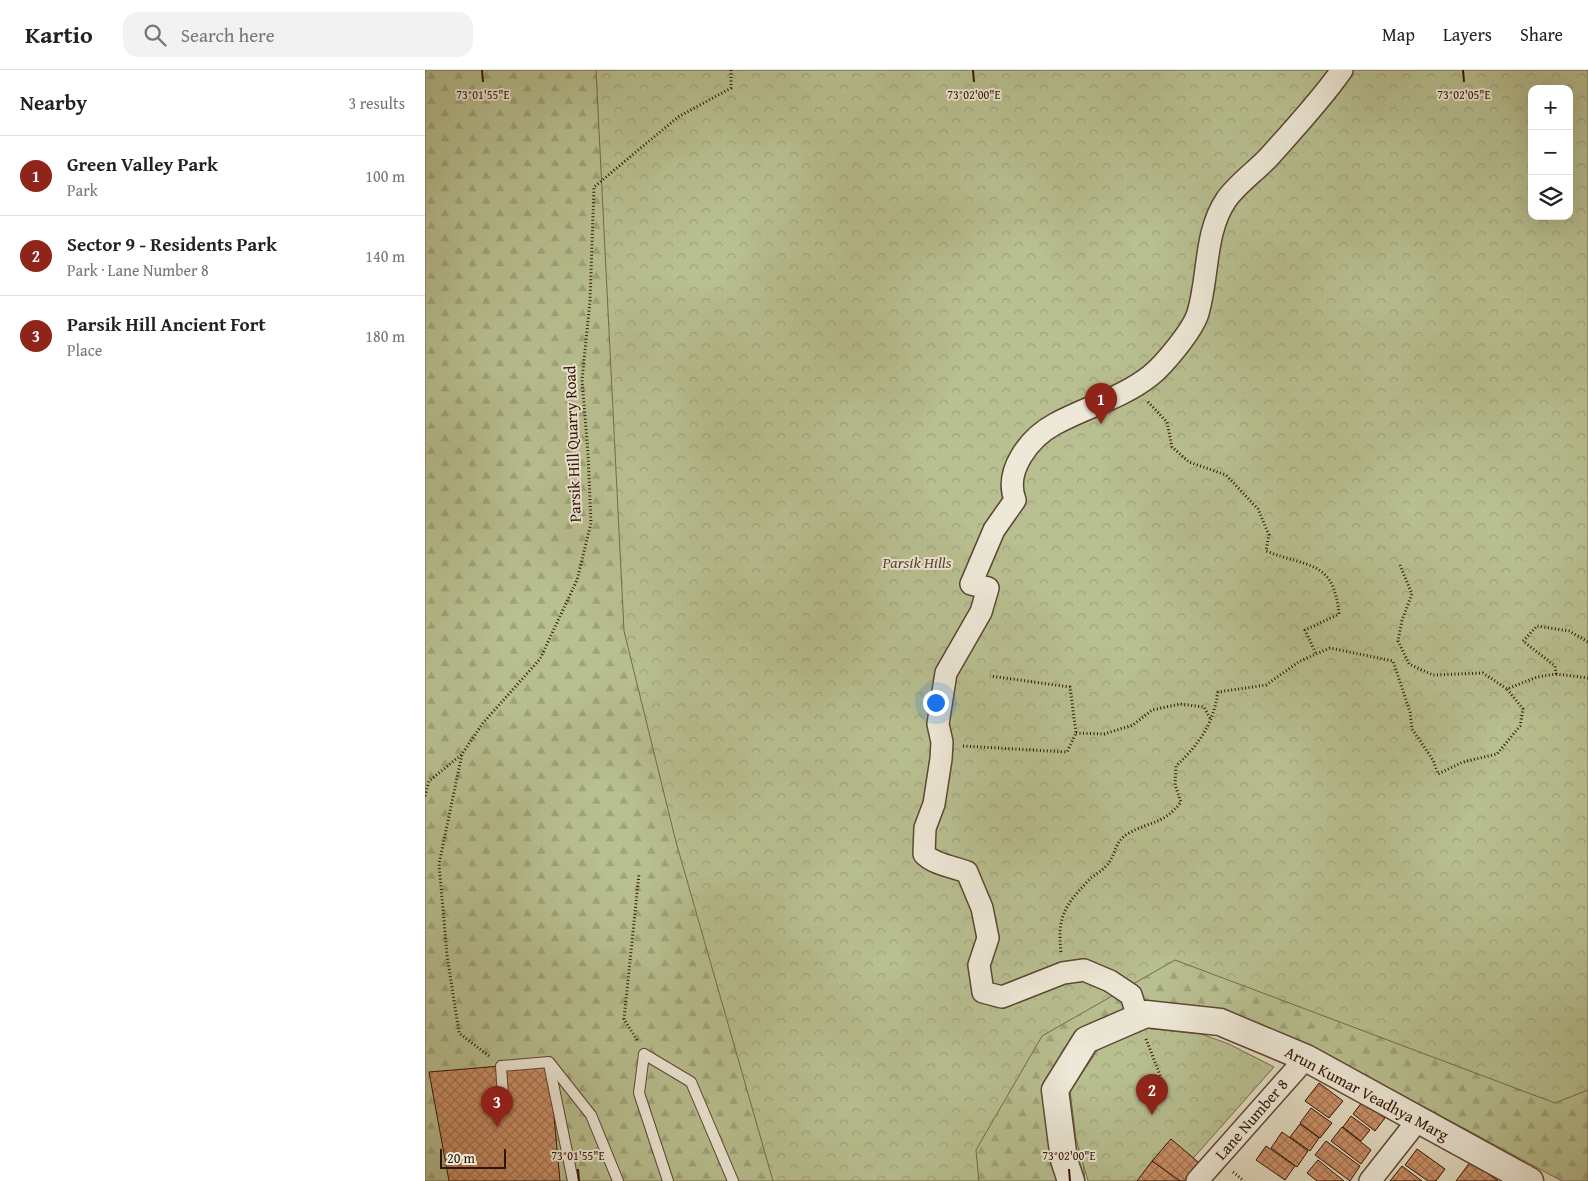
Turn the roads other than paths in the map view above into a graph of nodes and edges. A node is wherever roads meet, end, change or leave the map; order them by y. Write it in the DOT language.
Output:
graph roads {
  1 [pos="1343,70"];
  2 [pos="1138,1017"];
  3 [pos="1306,1058"];
  4 [pos="549,1062"];
  5 [pos="503,1097"];
  6 [pos="1418,1120"];
  7 [pos="1524,1180"];
  8 [pos="573,1181"];
  9 [pos="618,1181"];
  10 [pos="668,1181"];
  11 [pos="733,1181"];
  12 [pos="1071,1181"];
  13 [pos="1197,1181"];
  14 [pos="1370,1181"];
  1 -- 2 [label="street"];
  2 -- 3 [label="street, Arun Kumar Veadhya Marg"];
  2 -- 12 [label="street, Arun Kumar Veadhya Marg"];
  3 -- 6 [label="street, Arun Kumar Veadhya Marg"];
  3 -- 13 [label="street, Lane Number 8"];
  4 -- 5 [label="lane"];
  4 -- 8 [label="lane"];
  4 -- 9 [label="lane"];
  6 -- 7 [label="street, Arun Kumar Veadhya Marg"];
  6 -- 14 [label="street"];
  10 -- 11 [label="lane"];
}
